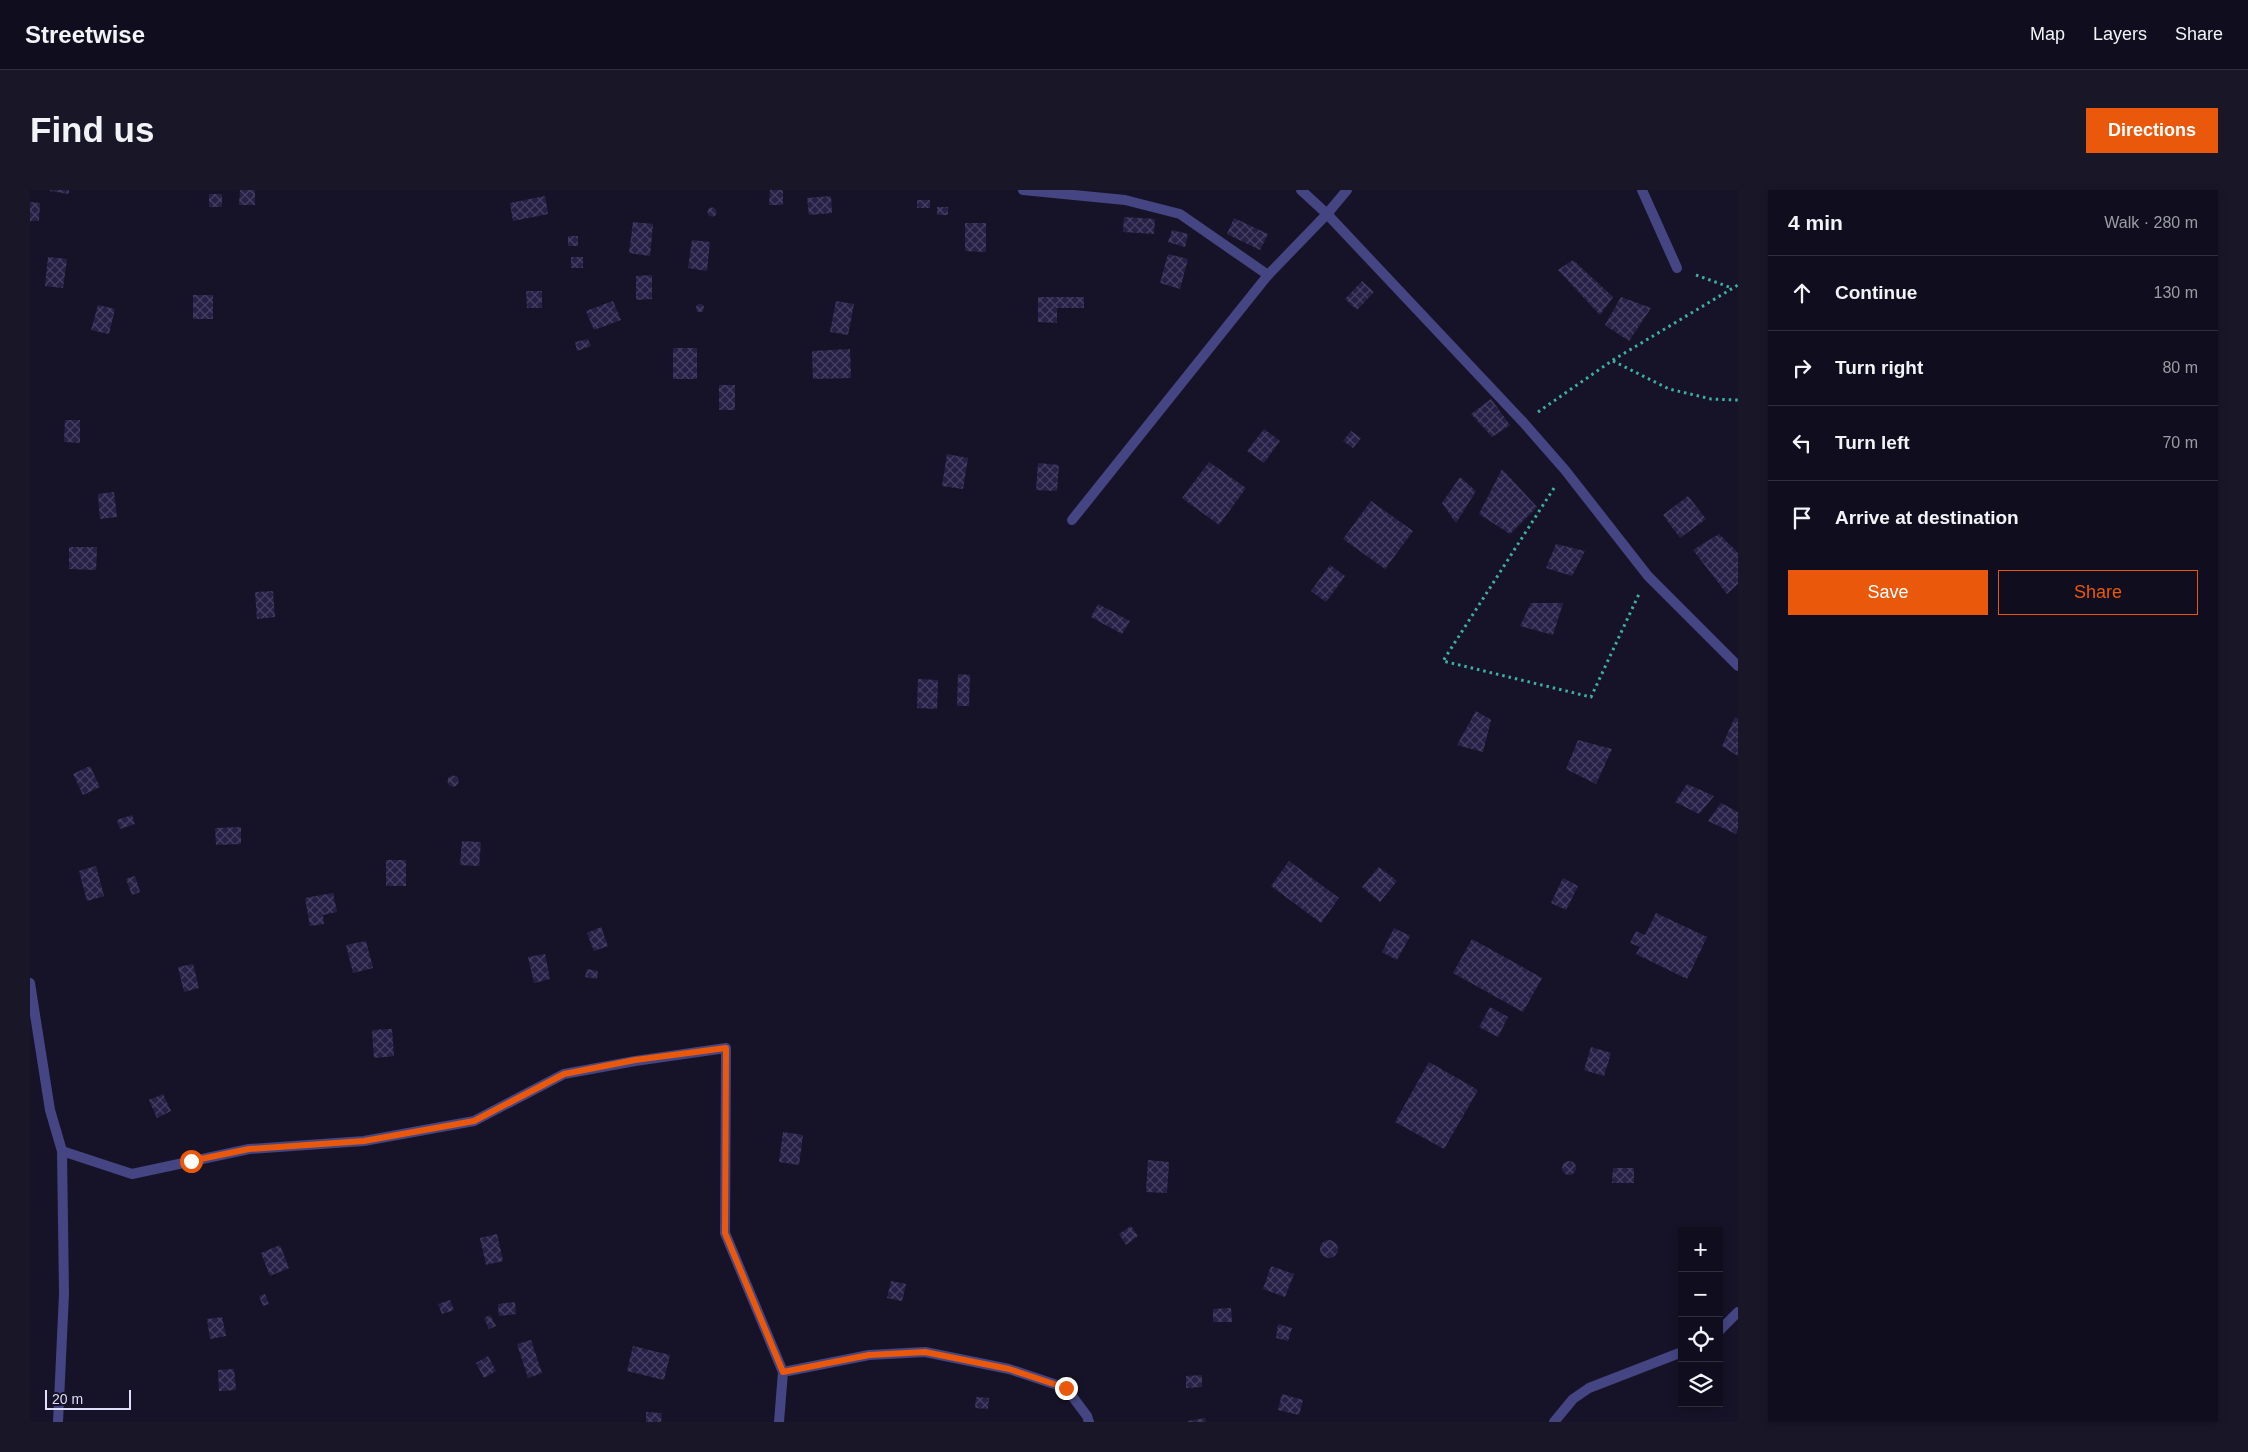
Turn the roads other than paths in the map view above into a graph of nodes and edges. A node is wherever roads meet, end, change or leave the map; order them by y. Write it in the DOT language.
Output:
graph roads {
  1 [pos="1023,190"];
  2 [pos="1301,190"];
  3 [pos="1347,190"];
  4 [pos="1642,190"];
  5 [pos="1327,214"];
  6 [pos="1676,268"];
  7 [pos="1268,275"];
  8 [pos="1072,520"];
  9 [pos="1738,666"];
  10 [pos="30,983"];
  11 [pos="62,1151"];
  12 [pos="1738,1312"];
  13 [pos="1723,1327"];
  14 [pos="1678,1354"];
  15 [pos="783,1372"];
  16 [pos="58,1422"];
  17 [pos="779,1422"];
  18 [pos="1089,1422"];
  19 [pos="1554,1422"];
  1 -- 7 [label="street"];
  2 -- 5 [label="street"];
  3 -- 5 [label="street"];
  4 -- 6 [label="street"];
  5 -- 7 [label="street"];
  5 -- 9 [label="street"];
  7 -- 8 [label="street"];
  10 -- 11 [label="street"];
  11 -- 15 [label="street"];
  11 -- 16 [label="street"];
  12 -- 13 [label="street"];
  14 -- 19 [label="street"];
  15 -- 17 [label="street"];
  15 -- 18 [label="street"];
}
